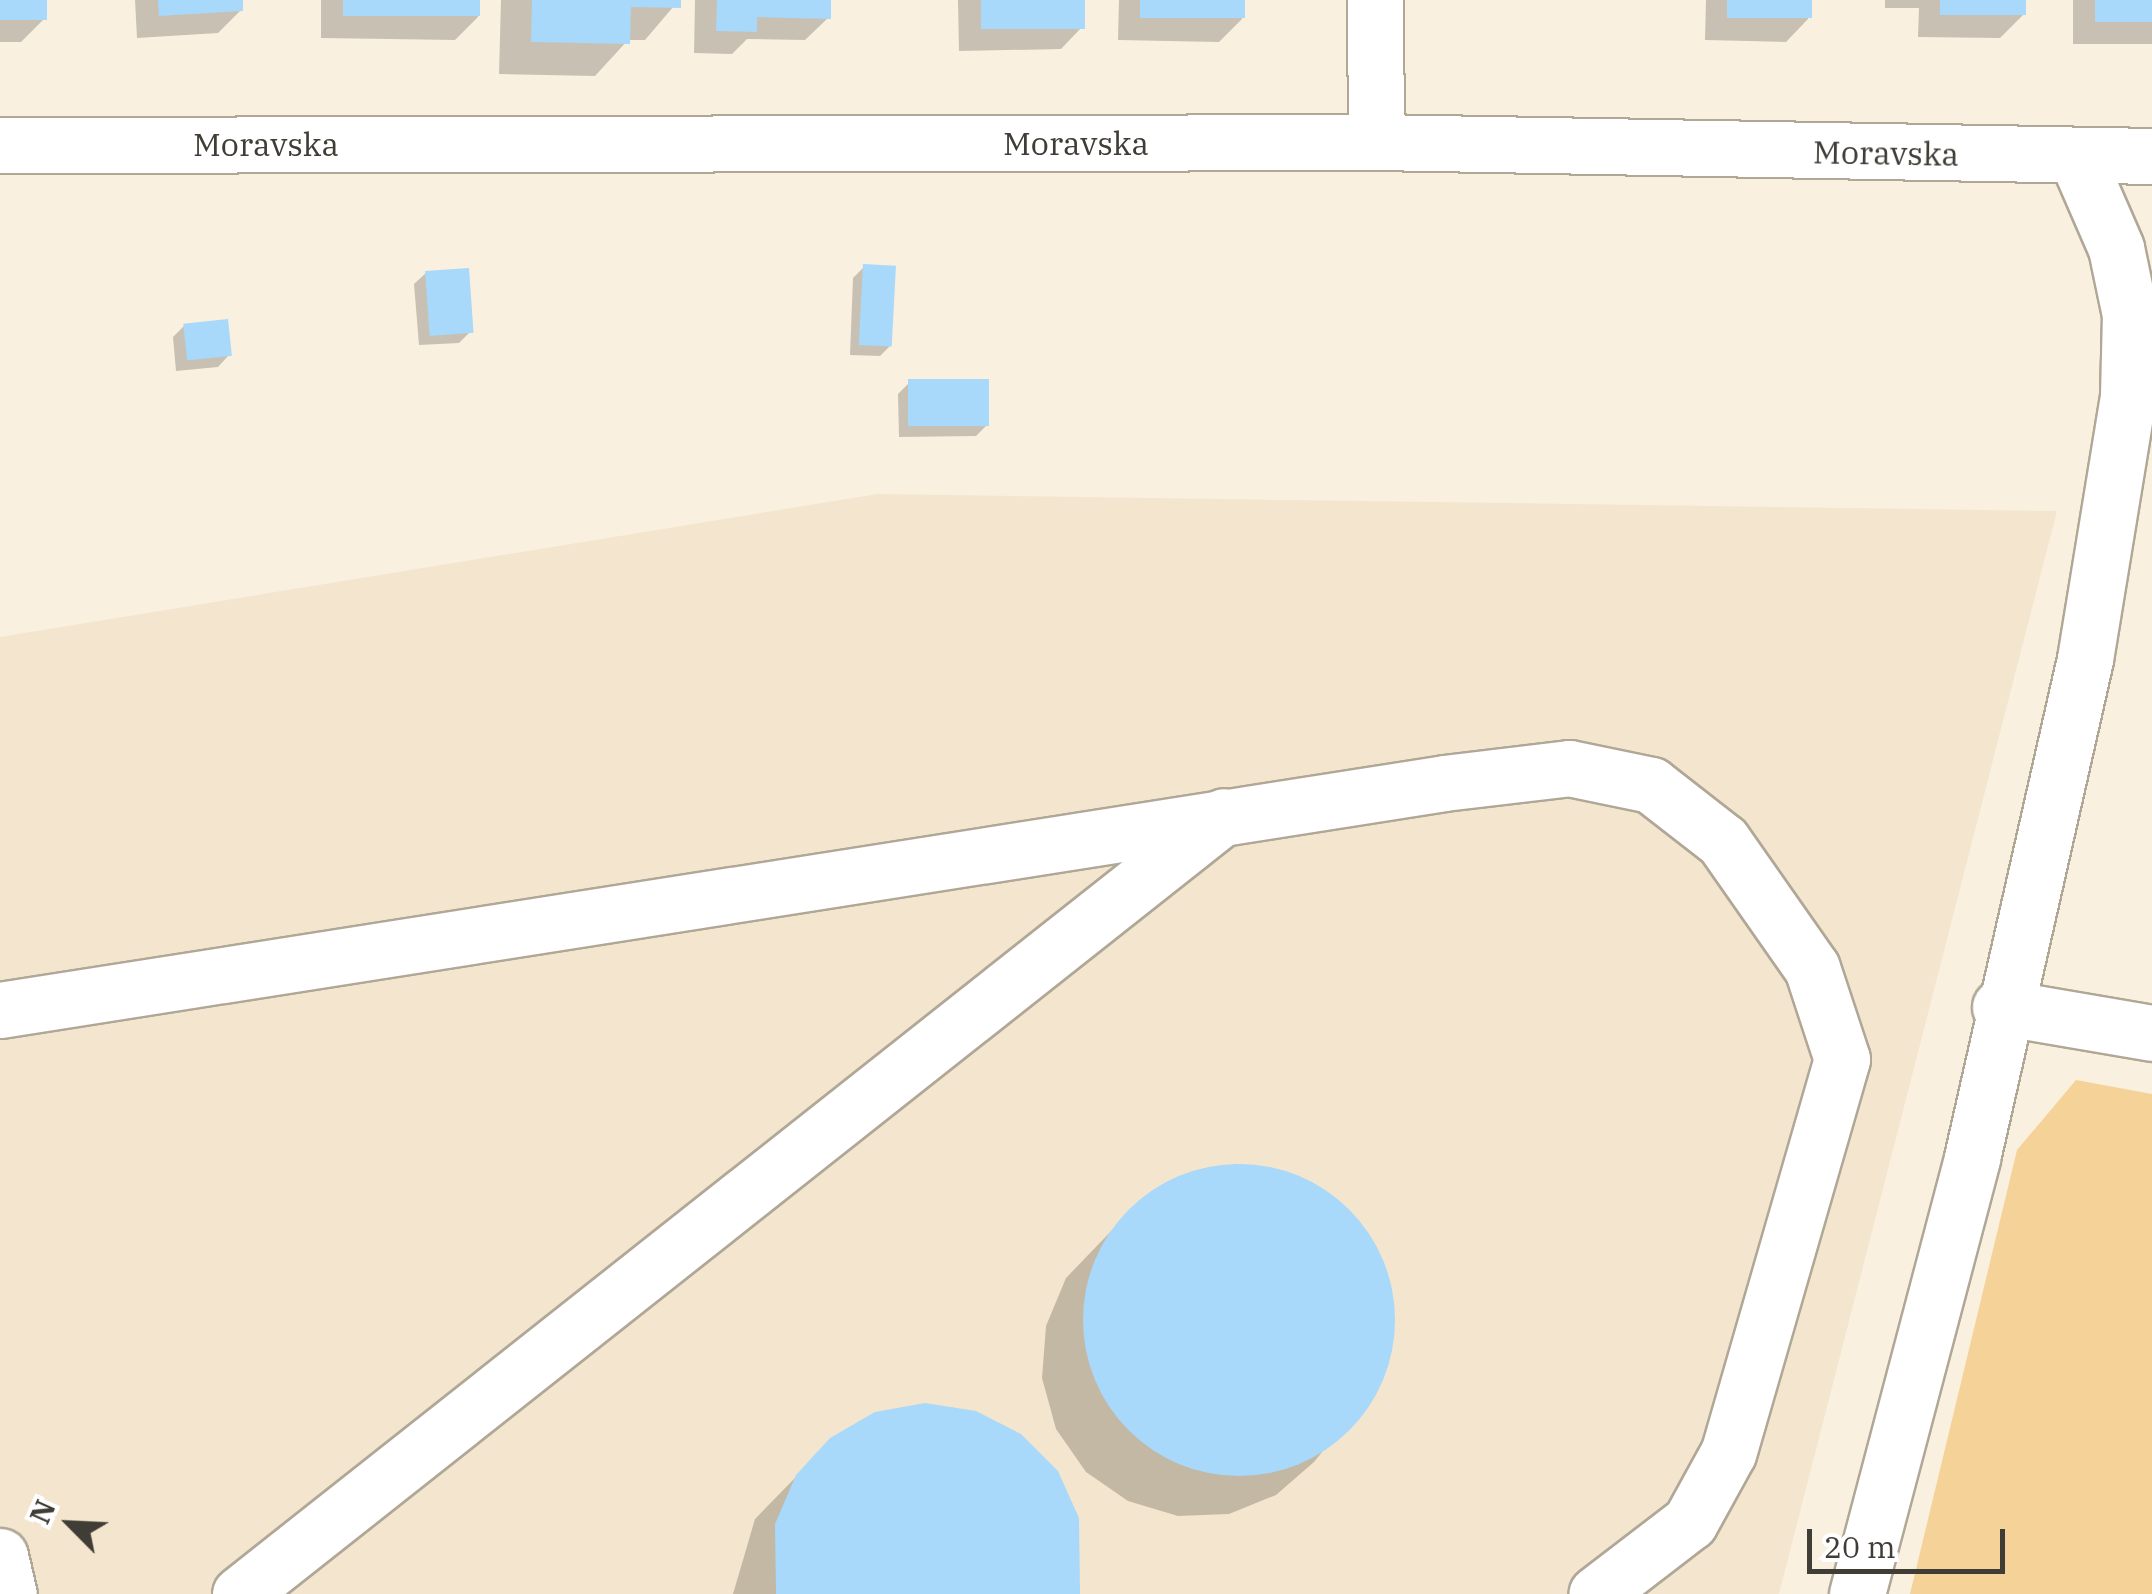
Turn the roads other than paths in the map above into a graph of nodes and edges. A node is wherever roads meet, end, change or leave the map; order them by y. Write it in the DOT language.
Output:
graph roads {
  1 [pos="1375,0"];
  2 [pos="1376,142"];
  3 [pos="0,144"];
  4 [pos="2076,156"];
  5 [pos="2152,156"];
  6 [pos="1226,814"];
  7 [pos="2000,1007"];
  8 [pos="0,1010"];
  9 [pos="2152,1033"];
  10 [pos="0,1556"];
  11 [pos="9,1594"];
  12 [pos="240,1594"];
  13 [pos="1596,1594"];
  14 [pos="1857,1594"];
  1 -- 2 [label="street"];
  2 -- 3 [label="street, Moravska"];
  2 -- 4 [label="street, Moravska"];
  4 -- 5 [label="street, Moravska"];
  4 -- 7 [label="street"];
  6 -- 8 [label="street"];
  6 -- 12 [label="street"];
  6 -- 13 [label="street"];
  7 -- 9 [label="street"];
  7 -- 14 [label="street"];
  10 -- 11 [label="street"];
}
